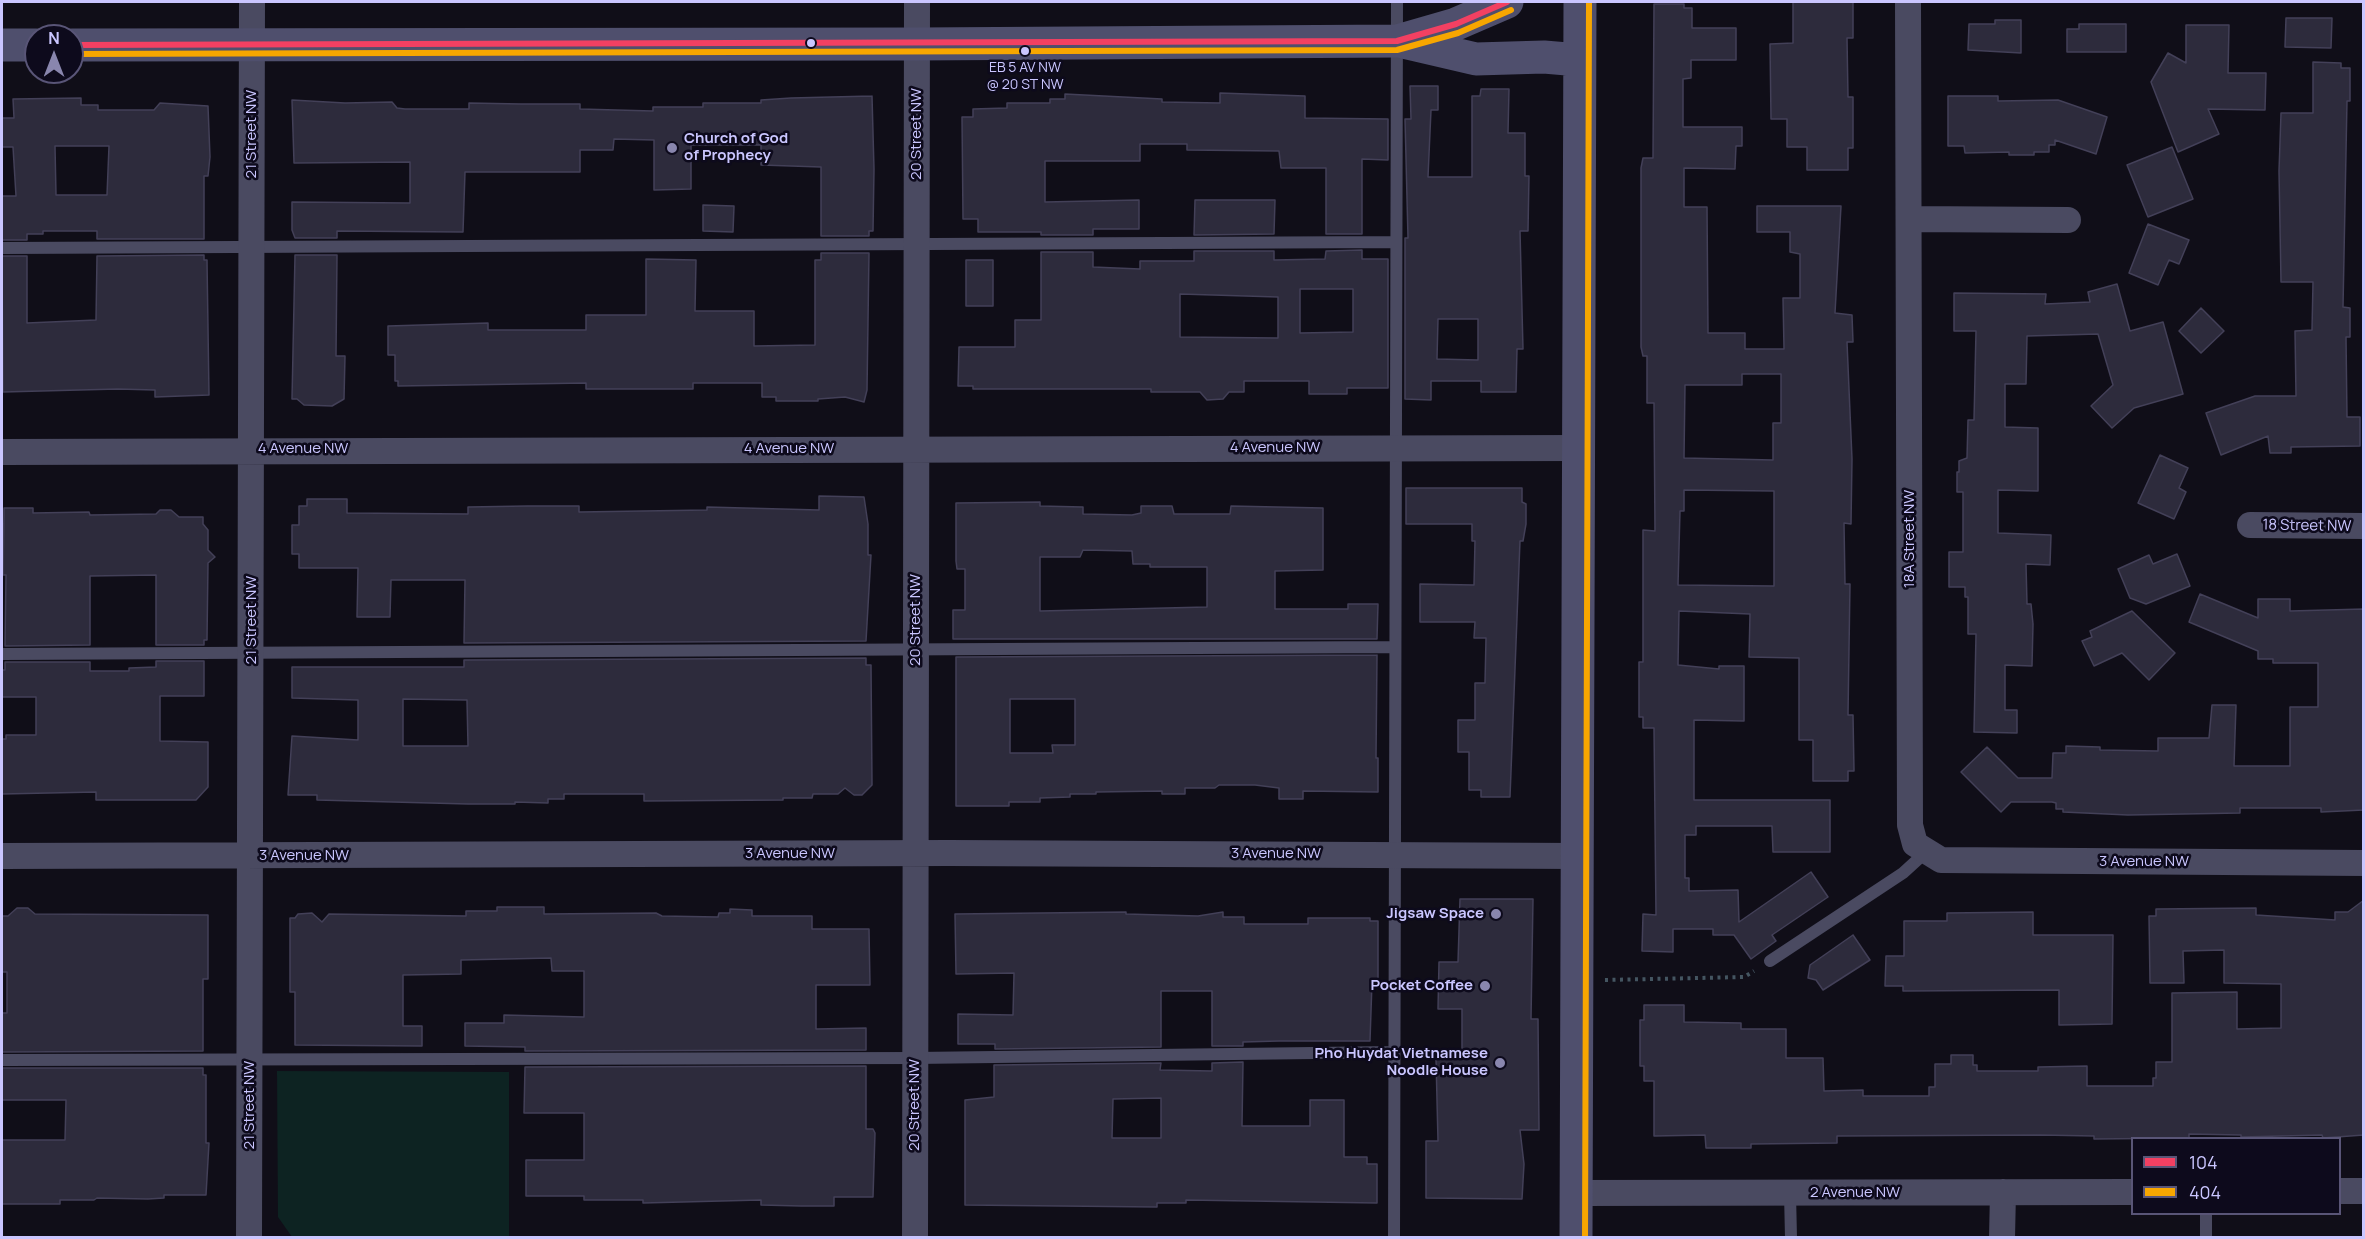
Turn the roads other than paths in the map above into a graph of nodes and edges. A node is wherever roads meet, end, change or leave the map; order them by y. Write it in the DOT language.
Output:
graph roads {
  1 [pos="252,2"];
  2 [pos="917,2"];
  3 [pos="1396,2"];
  4 [pos="1507,2"];
  5 [pos="1580,2"];
  6 [pos="1908,2"];
  7 [pos="1396,40"];
  8 [pos="252,44"];
  9 [pos="917,44"];
  10 [pos="2,45"];
  11 [pos="24,45"];
  12 [pos="84,45"];
  13 [pos="1579,60"];
  14 [pos="1909,219"];
  15 [pos="2068,220"];
  16 [pos="1396,242"];
  17 [pos="916,244"];
  18 [pos="252,247"];
  19 [pos="2,248"];
  20 [pos="916,448"];
  21 [pos="1395,448"];
  22 [pos="1577,448"];
  23 [pos="253,449"];
  24 [pos="2,452"];
  25 [pos="2250,525"];
  26 [pos="2364,526"];
  27 [pos="1395,647"];
  28 [pos="916,650"];
  29 [pos="251,653"];
  30 [pos="2,654"];
  31 [pos="1926,852"];
  32 [pos="918,853"];
  33 [pos="1395,855"];
  34 [pos="2,856"];
  35 [pos="251,856"];
  36 [pos="1578,856"];
  37 [pos="2364,863"];
  38 [pos="1770,961"];
  39 [pos="1394,1052"];
  40 [pos="915,1058"];
  41 [pos="250,1059"];
  42 [pos="2,1060"];
  43 [pos="2341,1191"];
  44 [pos="2364,1191"];
  45 [pos="2003,1192"];
  46 [pos="2131,1192"];
  47 [pos="1577,1193"];
  48 [pos="1790,1193"];
  49 [pos="2206,1215"];
  50 [pos="249,1238"];
  51 [pos="915,1238"];
  52 [pos="1394,1238"];
  53 [pos="1576,1238"];
  54 [pos="1791,1238"];
  55 [pos="2002,1238"];
  56 [pos="2206,1238"];
  1 -- 8 [label="street, 21 Street NW"];
  2 -- 9 [label="street, 20 Street NW"];
  3 -- 7 [label="lane"];
  4 -- 7 [label="street"];
  5 -- 13 [label="street"];
  6 -- 14 [label="street, 18A Street NW"];
  7 -- 9 [label="street"];
  7 -- 13 [label="street"];
  7 -- 16 [label="lane"];
  8 -- 9 [label="street"];
  8 -- 12 [label="street"];
  8 -- 18 [label="street, 21 Street NW"];
  9 -- 17 [label="street, 20 Street NW"];
  10 -- 11 [label="street"];
  13 -- 22 [label="street"];
  14 -- 15 [label="street"];
  14 -- 31 [label="street, 18A Street NW"];
  16 -- 17 [label="lane"];
  16 -- 21 [label="lane"];
  17 -- 18 [label="lane"];
  17 -- 20 [label="street, 20 Street NW"];
  18 -- 19 [label="lane"];
  18 -- 23 [label="street, 21 Street NW"];
  20 -- 21 [label="street, 4 Avenue NW"];
  20 -- 23 [label="street, 4 Avenue NW"];
  20 -- 28 [label="street, 20 Street NW"];
  21 -- 22 [label="street, 4 Avenue NW"];
  21 -- 27 [label="lane"];
  22 -- 36 [label="street"];
  23 -- 24 [label="street, 4 Avenue NW"];
  23 -- 29 [label="street, 21 Street NW"];
  25 -- 26 [label="street, 18 Street NW"];
  27 -- 28 [label="lane"];
  27 -- 33 [label="lane"];
  28 -- 29 [label="lane"];
  28 -- 32 [label="street, 20 Street NW"];
  29 -- 30 [label="lane"];
  29 -- 35 [label="street, 21 Street NW"];
  31 -- 37 [label="street, 3 Avenue NW"];
  31 -- 38 [label="lane"];
  32 -- 33 [label="street, 3 Avenue NW"];
  32 -- 35 [label="street, 3 Avenue NW"];
  32 -- 40 [label="street, 20 Street NW"];
  33 -- 36 [label="street, 3 Avenue NW"];
  33 -- 39 [label="lane"];
  34 -- 35 [label="street, 3 Avenue NW"];
  35 -- 41 [label="street, 21 Street NW"];
  36 -- 47 [label="street"];
  39 -- 40 [label="lane"];
  39 -- 52 [label="lane"];
  40 -- 41 [label="lane"];
  40 -- 51 [label="street, 20 Street NW"];
  41 -- 42 [label="lane"];
  41 -- 50 [label="street, 21 Street NW"];
  43 -- 44 [label="street"];
  45 -- 46 [label="street, 2 Avenue NW"];
  45 -- 48 [label="street, 2 Avenue NW"];
  45 -- 55 [label="street"];
  47 -- 48 [label="street, 2 Avenue NW"];
  47 -- 53 [label="street"];
  48 -- 54 [label="lane"];
  49 -- 56 [label="lane"];
}
